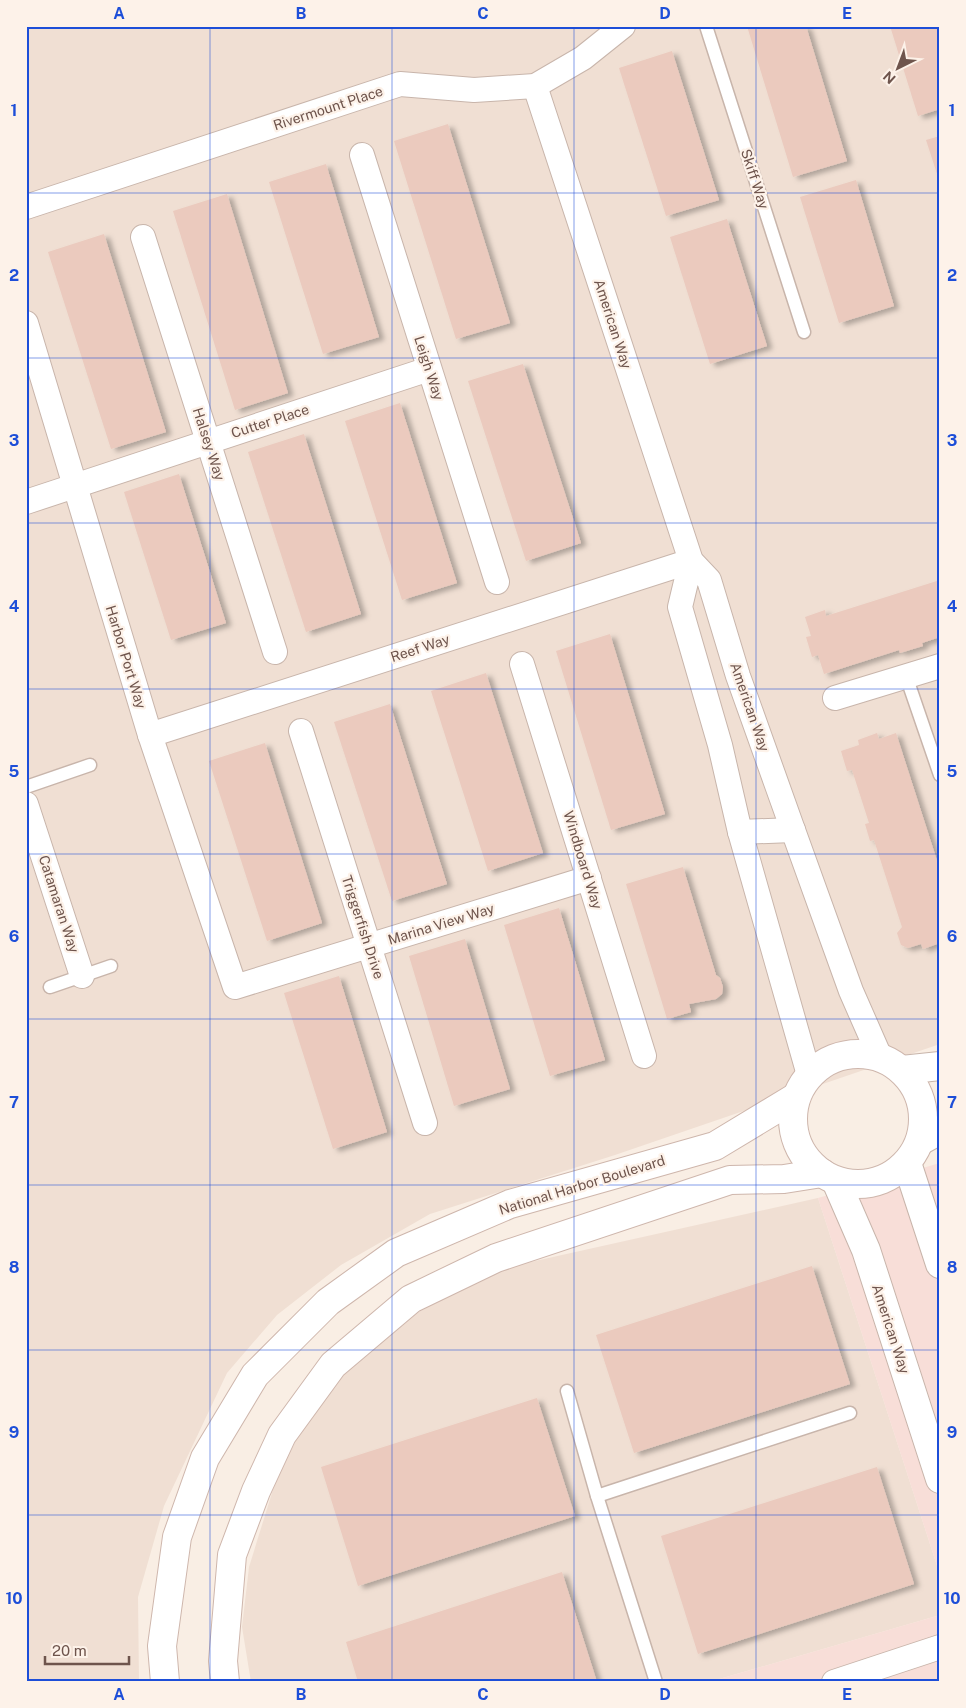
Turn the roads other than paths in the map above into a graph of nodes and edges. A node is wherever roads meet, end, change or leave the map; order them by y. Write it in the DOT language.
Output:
graph roads {
  1 [pos="623,26"];
  2 [pos="706,26"];
  3 [pos="535,86"];
  4 [pos="362,155"];
  5 [pos="26,207"];
  6 [pos="143,236"];
  7 [pos="26,323"];
  8 [pos="804,332"];
  9 [pos="429,369"];
  10 [pos="208,442"];
  11 [pos="74,486"];
  12 [pos="26,502"];
  13 [pos="691,561"];
  14 [pos="497,582"];
  15 [pos="275,652"];
  16 [pos="522,664"];
  17 [pos="940,666"];
  18 [pos="906,676"];
  19 [pos="835,698"];
  20 [pos="301,731"];
  21 [pos="150,735"];
  22 [pos="90,765"];
  23 [pos="940,775"];
  24 [pos="26,787"];
  25 [pos="26,804"];
  26 [pos="793,830"];
  27 [pos="740,832"];
  28 [pos="589,878"];
  29 [pos="368,946"];
  30 [pos="111,966"];
  31 [pos="82,976"];
  32 [pos="50,987"];
  33 [pos="235,987"];
  34 [pos="644,1056"];
  35 [pos="891,1064"];
  36 [pos="940,1066"];
  37 [pos="802,1086"];
  38 [pos="425,1123"];
  39 [pos="922,1145"];
  40 [pos="829,1177"];
  41 [pos="940,1264"];
  42 [pos="567,1391"];
  43 [pos="850,1413"];
  44 [pos="940,1479"];
  45 [pos="597,1496"];
  46 [pos="940,1648"];
  47 [pos="165,1682"];
  48 [pos="225,1682"];
  49 [pos="656,1682"];
  50 [pos="834,1682"];
  1 -- 3 [label="street, Rivermount Place"];
  2 -- 8 [label="lane, Skiff Way"];
  3 -- 5 [label="street, Rivermount Place"];
  3 -- 13 [label="street, American Way"];
  4 -- 9 [label="street, Leigh Way"];
  6 -- 10 [label="street, Halsey Way"];
  7 -- 11 [label="street, Harbor Port Way"];
  9 -- 10 [label="street, Cutter Place"];
  9 -- 14 [label="street, Leigh Way"];
  10 -- 11 [label="street, Cutter Place"];
  10 -- 15 [label="street, Halsey Way"];
  11 -- 12 [label="street, Cutter Place"];
  11 -- 21 [label="street, Harbor Port Way"];
  13 -- 21 [label="street, Reef Way"];
  13 -- 26 [label="street, American Way"];
  13 -- 27 [label="street"];
  16 -- 28 [label="street, Windboard Way"];
  17 -- 18 [label="street"];
  18 -- 19 [label="street"];
  18 -- 23 [label="lane"];
  20 -- 29 [label="street, Triggerfish Drive"];
  21 -- 33 [label="street, Harbor Port Way"];
  22 -- 24 [label="lane"];
  25 -- 31 [label="street, Catamaran Way"];
  26 -- 27 [label="street"];
  26 -- 35 [label="street, American Way"];
  27 -- 37 [label="street"];
  28 -- 29 [label="street, Marina View Way"];
  28 -- 34 [label="street, Windboard Way"];
  29 -- 33 [label="street, Marina View Way"];
  29 -- 38 [label="street, Triggerfish Drive"];
  30 -- 31 [label="lane"];
  31 -- 32 [label="lane"];
  35 -- 36 [label="main road"];
  35 -- 37 [label="main road"];
  35 -- 39 [label="main road"];
  37 -- 40 [label="main road"];
  37 -- 47 [label="main road, National Harbor Boulevard"];
  39 -- 40 [label="main road"];
  39 -- 41 [label="main road"];
  40 -- 44 [label="main road, American Way"];
  40 -- 48 [label="main road"];
  42 -- 45 [label="lane"];
  43 -- 45 [label="lane"];
  45 -- 49 [label="lane"];
  46 -- 50 [label="street"];
}
